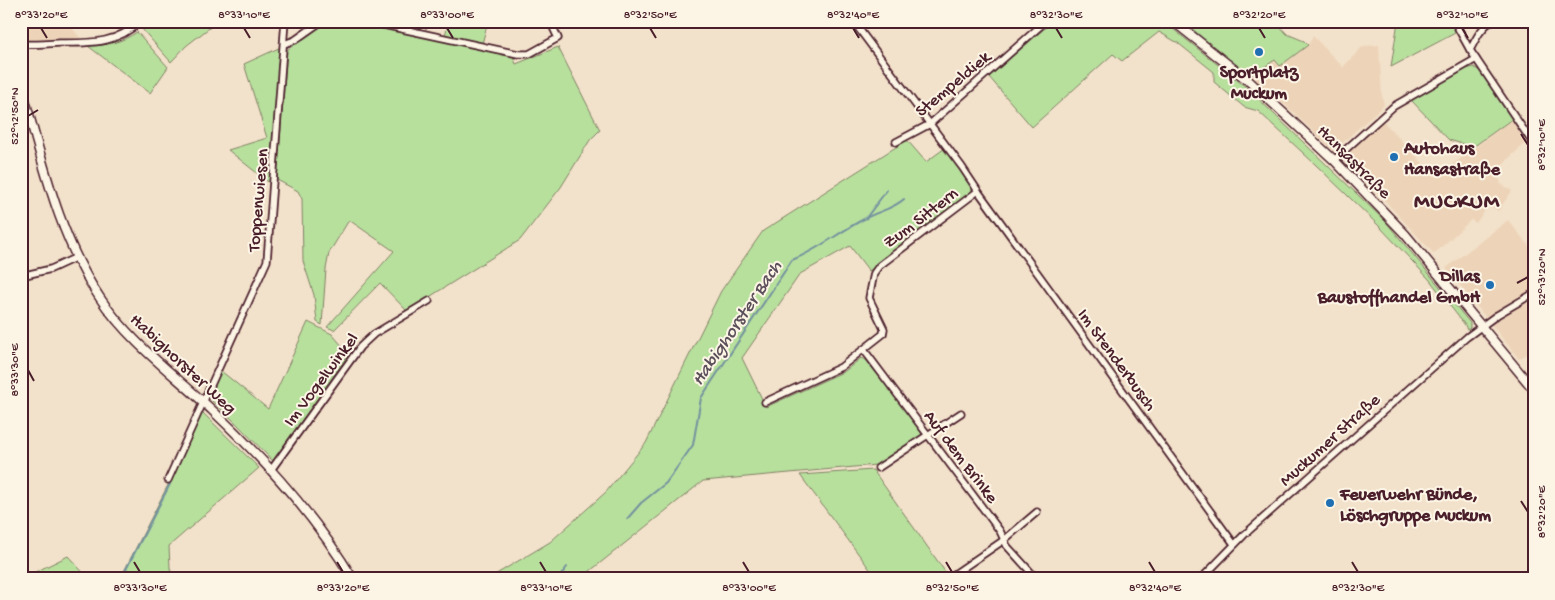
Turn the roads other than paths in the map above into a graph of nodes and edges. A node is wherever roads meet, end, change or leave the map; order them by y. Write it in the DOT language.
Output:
graph roads {
  1 [pos="141,21"];
  2 [pos="285,21"];
  3 [pos="322,21"];
  4 [pos="365,21"];
  5 [pos="550,21"];
  6 [pos="853,21"];
  7 [pos="1046,21"];
  8 [pos="1173,21"];
  9 [pos="1454,21"];
  10 [pos="1491,21"];
  11 [pos="21,44"];
  12 [pos="284,44"];
  13 [pos="1470,50"];
  14 [pos="1476,59"];
  15 [pos="21,86"];
  16 [pos="930,124"];
  17 [pos="896,142"];
  18 [pos="1534,145"];
  19 [pos="1334,160"];
  20 [pos="978,190"];
  21 [pos="77,256"];
  22 [pos="21,276"];
  23 [pos="1534,294"];
  24 [pos="429,301"];
  25 [pos="1482,327"];
  26 [pos="864,350"];
  27 [pos="1534,390"];
  28 [pos="203,402"];
  29 [pos="765,402"];
  30 [pos="961,413"];
  31 [pos="928,436"];
  32 [pos="878,468"];
  33 [pos="271,470"];
  34 [pos="168,480"];
  35 [pos="1038,512"];
  36 [pos="1004,540"];
  37 [pos="1234,544"];
  38 [pos="950,577"];
  39 [pos="353,579"];
  40 [pos="1037,579"];
  41 [pos="1201,579"];
  1 -- 11 [label="street"];
  2 -- 12 [label="street, Toppenwiesen"];
  3 -- 12 [label="street"];
  4 -- 5 [label="street"];
  6 -- 16 [label="street, Zum Sittern"];
  7 -- 16 [label="street, Stempeldiek"];
  8 -- 19 [label="street, Hansastraße"];
  9 -- 13 [label="street"];
  10 -- 13 [label="street"];
  12 -- 28 [label="street, Toppenwiesen"];
  13 -- 14 [label="street"];
  14 -- 18 [label="street"];
  14 -- 19 [label="street"];
  15 -- 21 [label="street, Habighorster Weg"];
  16 -- 17 [label="street, Stempeldiek"];
  16 -- 20 [label="street, Zum Sittern"];
  19 -- 25 [label="street, Hansastraße"];
  20 -- 26 [label="street, Zum Sittern"];
  20 -- 37 [label="street, Im Stenderbusch"];
  21 -- 22 [label="street"];
  21 -- 28 [label="street, Habighorster Weg"];
  23 -- 25 [label="street, Muckumer Straße"];
  24 -- 33 [label="street, Im Vogelwinkel"];
  25 -- 27 [label="street, Hansastraße"];
  25 -- 37 [label="street, Muckumer Straße"];
  26 -- 29 [label="street, Zum Sittern"];
  26 -- 31 [label="street, Auf dem Brinke"];
  28 -- 33 [label="street, Habighorster Weg"];
  28 -- 34 [label="street, Toppenwiesen"];
  30 -- 31 [label="street"];
  31 -- 32 [label="street"];
  31 -- 36 [label="street, Auf dem Brinke"];
  33 -- 39 [label="street, Habighorster Weg"];
  35 -- 36 [label="street"];
  36 -- 38 [label="street"];
  36 -- 40 [label="street, Auf dem Brinke"];
  37 -- 41 [label="street, Muckumer Straße"];
}
